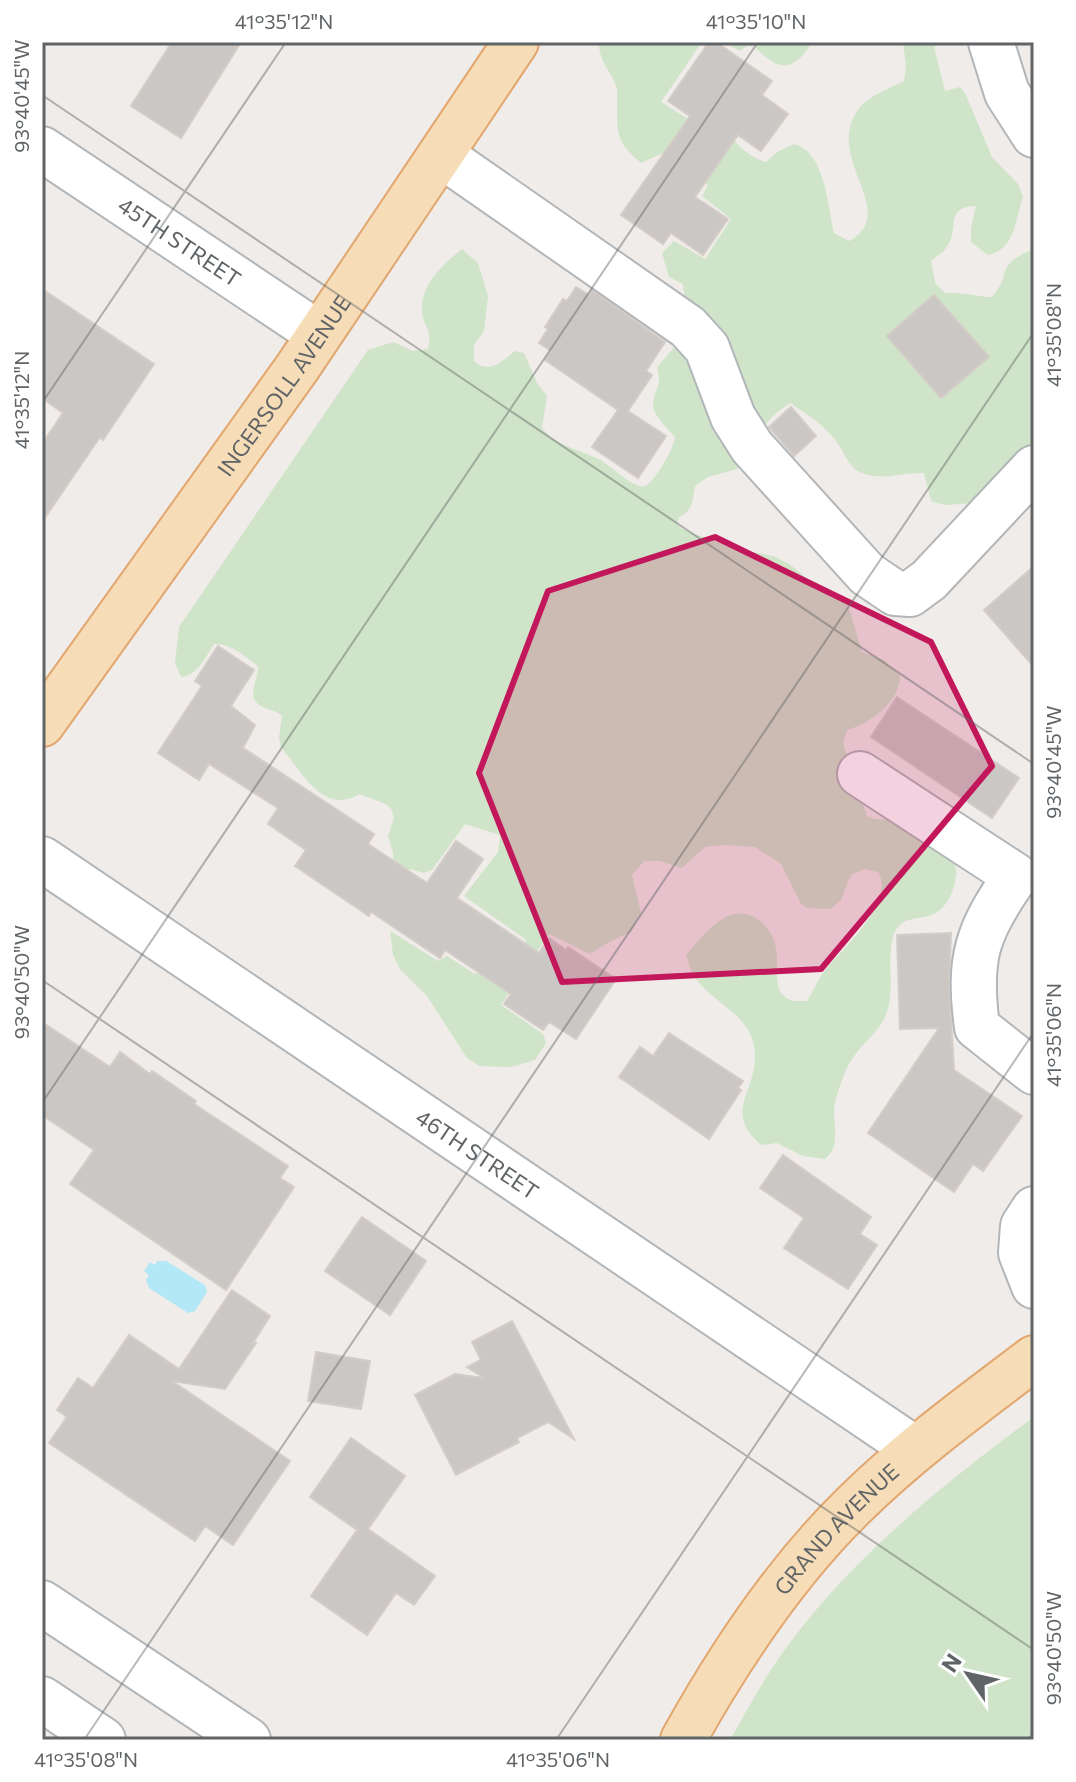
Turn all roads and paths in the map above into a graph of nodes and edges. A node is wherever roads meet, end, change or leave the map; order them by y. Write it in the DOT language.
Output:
graph roads {
  1 [pos="516,42"];
  2 [pos="991,42"];
  3 [pos="1034,135"];
  4 [pos="42,149"];
  5 [pos="441,155"];
  6 [pos="319,334"];
  7 [pos="1034,468"];
  8 [pos="42,724"];
  9 [pos="860,774"];
  10 [pos="42,859"];
  11 [pos="1034,1072"];
  12 [pos="1034,1209"];
  13 [pos="1034,1286"];
  14 [pos="1034,1358"];
  15 [pos="915,1449"];
  16 [pos="42,1603"];
  17 [pos="42,1699"];
  18 [pos="103,1740"];
  19 [pos="248,1740"];
  20 [pos="683,1740"];
  1 -- 5 [label="main road, INGERSOLL AVENUE"];
  2 -- 3 [label="street"];
  4 -- 6 [label="street, 45TH STREET"];
  5 -- 6 [label="main road, INGERSOLL AVENUE"];
  5 -- 7 [label="street"];
  6 -- 8 [label="main road, INGERSOLL AVENUE"];
  9 -- 11 [label="street"];
  10 -- 15 [label="street, 46TH STREET"];
  12 -- 13 [label="street"];
  14 -- 15 [label="main road, GRAND AVENUE"];
  15 -- 20 [label="main road, GRAND AVENUE"];
  16 -- 19 [label="street"];
  17 -- 18 [label="street"];
}
